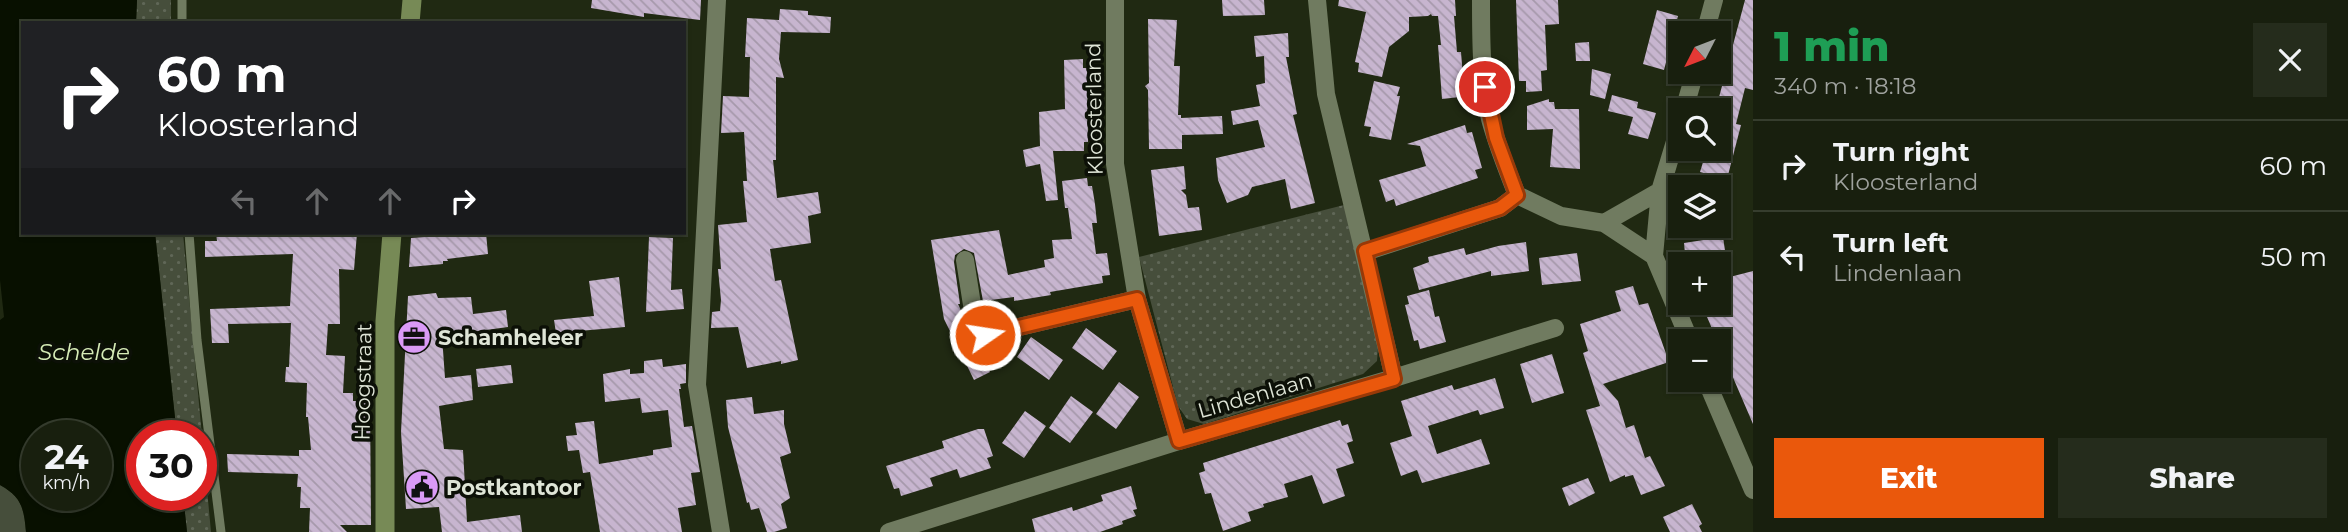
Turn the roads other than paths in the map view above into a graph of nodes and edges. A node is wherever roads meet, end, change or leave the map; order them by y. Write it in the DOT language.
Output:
graph roads {
  1 [pos="182,0"];
  2 [pos="412,0"];
  3 [pos="717,0"];
  4 [pos="1115,0"];
  5 [pos="1317,0"];
  6 [pos="1481,0"];
  7 [pos="1714,0"];
  8 [pos="182,21"];
  9 [pos="410,21"];
  10 [pos="1708,21"];
  11 [pos="1669,161"];
  12 [pos="1660,191"];
  13 [pos="1517,195"];
  14 [pos="1604,223"];
  15 [pos="189,235"];
  16 [pos="392,235"];
  17 [pos="1365,251"];
  18 [pos="1654,257"];
  19 [pos="965,260"];
  20 [pos="1137,299"];
  21 [pos="1555,328"];
  22 [pos="1685,329"];
  23 [pos="1394,379"];
  24 [pos="1711,392"];
  25 [pos="1179,441"];
  26 [pos="1753,489"];
  27 [pos="221,532"];
  28 [pos="385,532"];
  29 [pos="720,532"];
  30 [pos="889,532"];
  1 -- 8 [label="lane"];
  2 -- 9 [label="main road"];
  3 -- 29 [label="street"];
  4 -- 20 [label="street, Kloosterland"];
  5 -- 17 [label="street"];
  6 -- 13 [label="street"];
  7 -- 10 [label="street"];
  11 -- 12 [label="street"];
  12 -- 14 [label="street"];
  12 -- 18 [label="street"];
  13 -- 14 [label="street"];
  13 -- 17 [label="street"];
  14 -- 18 [label="street"];
  15 -- 27 [label="lane"];
  16 -- 28 [label="main road, Hoogstraat"];
  17 -- 23 [label="street"];
  18 -- 22 [label="street"];
  19 -- 20 [label="street"];
  20 -- 25 [label="street, Kloosterland"];
  21 -- 23 [label="street, Lindenlaan"];
  23 -- 25 [label="street, Lindenlaan"];
  24 -- 26 [label="street"];
  25 -- 30 [label="street, Lindenlaan"];
}
